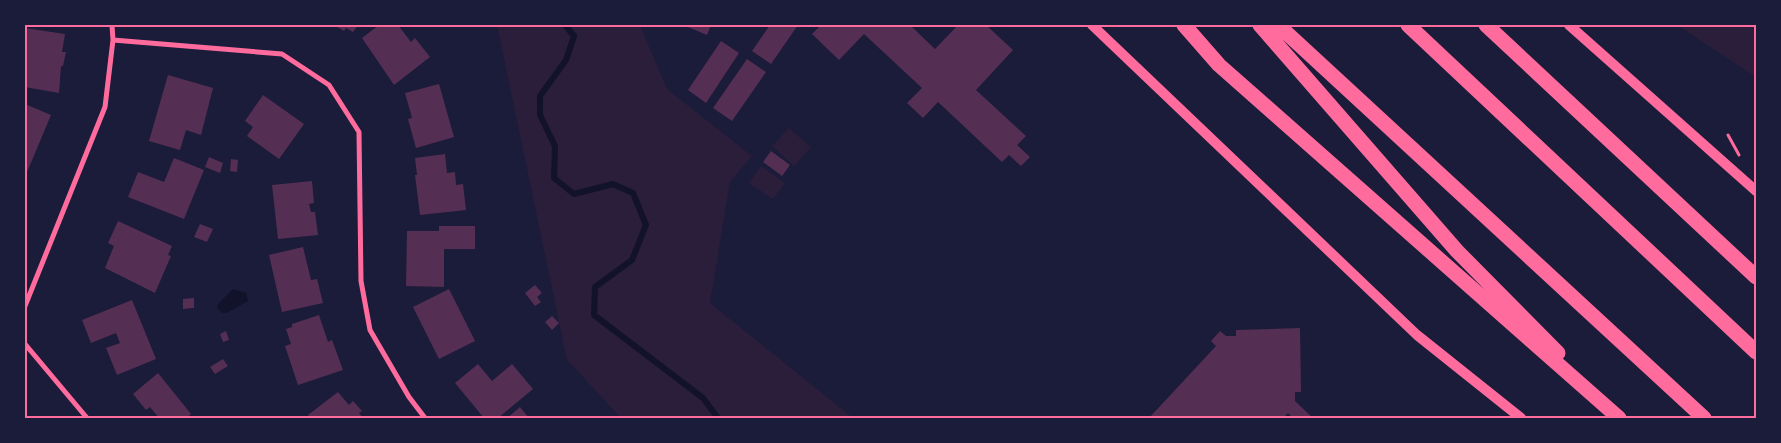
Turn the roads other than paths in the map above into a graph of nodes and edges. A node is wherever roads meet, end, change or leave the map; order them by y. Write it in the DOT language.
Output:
graph roads {
  1 [pos="112,25"];
  2 [pos="1092,25"];
  3 [pos="1184,25"];
  4 [pos="1260,25"];
  5 [pos="1278,25"];
  6 [pos="1408,25"];
  7 [pos="1486,25"];
  8 [pos="1569,25"];
  9 [pos="114,40"];
  10 [pos="1756,191"];
  11 [pos="1756,277"];
  12 [pos="25,306"];
  13 [pos="25,344"];
  14 [pos="1756,352"];
  15 [pos="87,418"];
  16 [pos="425,418"];
  17 [pos="1521,418"];
  18 [pos="1619,418"];
  19 [pos="1623,418"];
  20 [pos="1704,418"];
  1 -- 9 [label="street"];
  2 -- 17 [label="main road"];
  3 -- 18 [label="highway"];
  4 -- 19 [label="highway"];
  5 -- 20 [label="highway"];
  6 -- 14 [label="highway"];
  7 -- 11 [label="highway"];
  8 -- 10 [label="main road"];
  9 -- 12 [label="street"];
  9 -- 16 [label="street"];
  13 -- 15 [label="street"];
}
